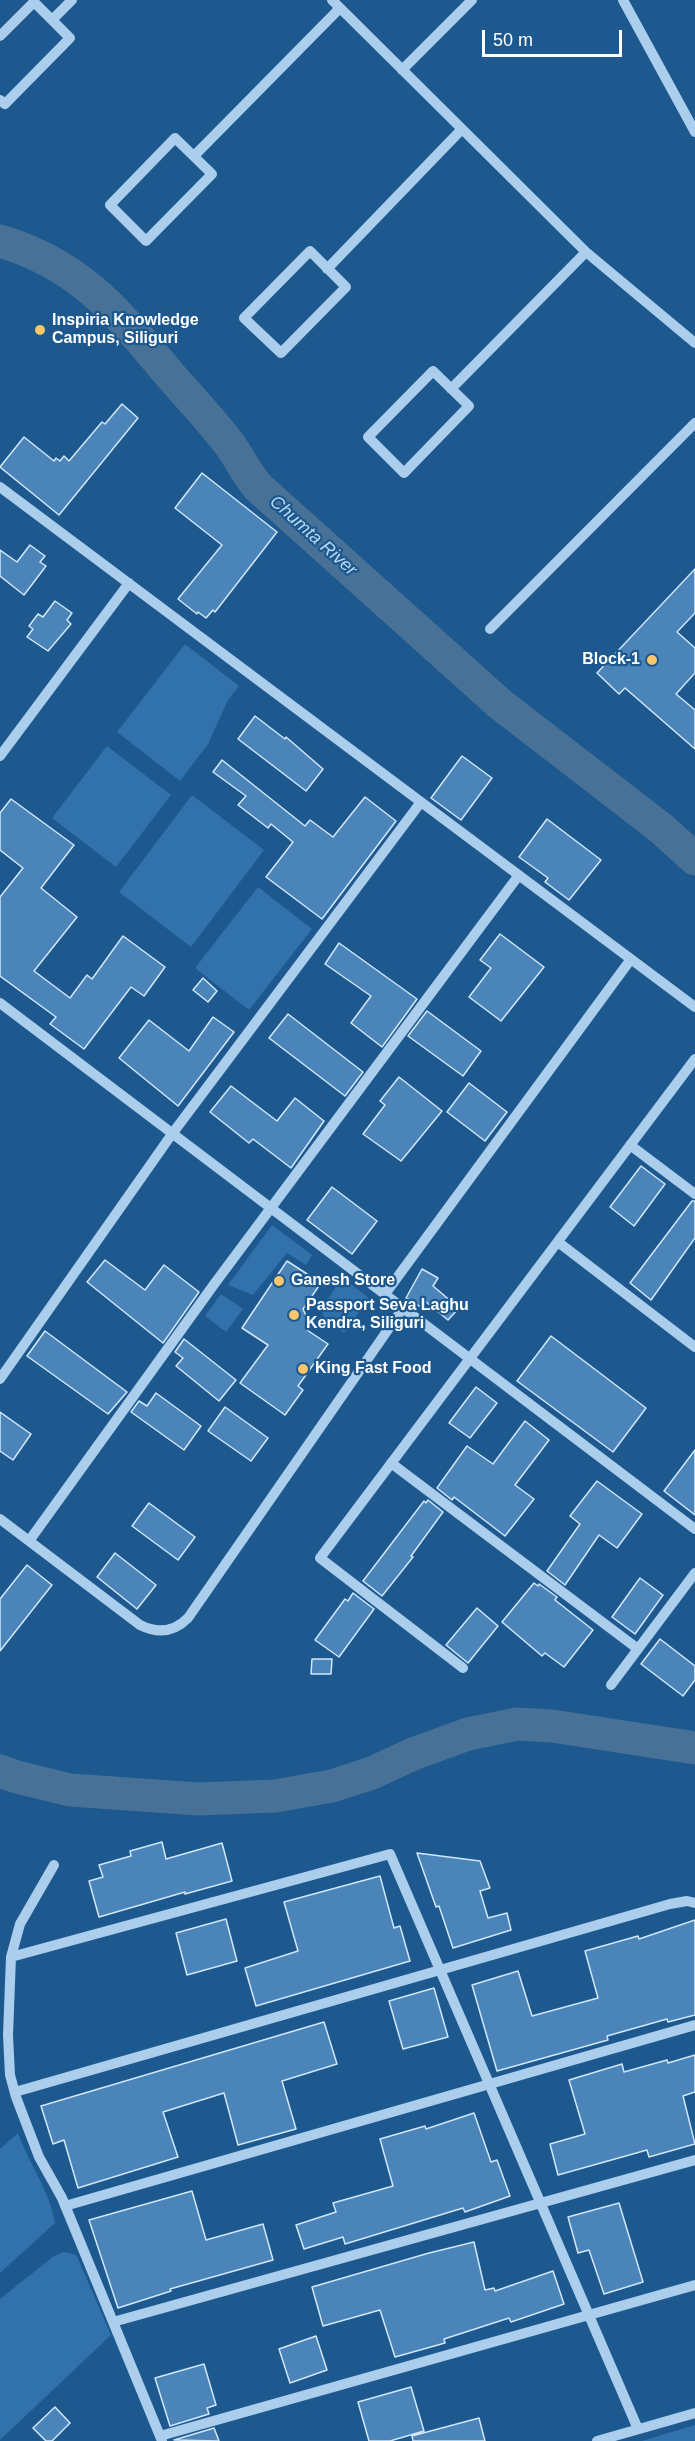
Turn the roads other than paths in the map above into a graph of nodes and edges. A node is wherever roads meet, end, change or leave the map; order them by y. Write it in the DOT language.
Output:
graph roads {
  1 [pos="72,0"];
  2 [pos="471,0"];
  3 [pos="622,0"];
  4 [pos="336,4"];
  5 [pos="52,20"];
  6 [pos="0,36"];
  7 [pos="402,70"];
  8 [pos="0,99"];
  9 [pos="462,129"];
  10 [pos="695,132"];
  11 [pos="194,156"];
  12 [pos="586,252"];
  13 [pos="327,268"];
  14 [pos="695,343"];
  15 [pos="451,389"];
  16 [pos="695,423"];
  17 [pos="0,487"];
  18 [pos="129,583"];
  19 [pos="490,629"];
  20 [pos="0,756"];
  21 [pos="421,802"];
  22 [pos="519,875"];
  23 [pos="631,959"];
  24 [pos="0,1003"];
  25 [pos="695,1007"];
  26 [pos="695,1059"];
  27 [pos="172,1134"];
  28 [pos="630,1145"];
  29 [pos="695,1194"];
  30 [pos="270,1208"];
  31 [pos="558,1242"];
  32 [pos="385,1294"];
  33 [pos="403,1308"];
  34 [pos="695,1347"];
  35 [pos="470,1359"];
  36 [pos="0,1379"];
  37 [pos="392,1463"];
  38 [pos="0,1520"];
  39 [pos="695,1529"];
  40 [pos="29,1541"];
  41 [pos="695,1573"];
  42 [pos="638,1649"];
  43 [pos="463,1668"];
  44 [pos="611,1685"];
  45 [pos="54,1865"];
  46 [pos="695,1903"];
  47 [pos="11,1957"];
  48 [pos="440,1970"];
  49 [pos="695,2025"];
  50 [pos="490,2084"];
  51 [pos="15,2092"];
  52 [pos="695,2160"];
  53 [pos="541,2203"];
  54 [pos="65,2206"];
  55 [pos="695,2285"];
  56 [pos="589,2315"];
  57 [pos="113,2322"];
  58 [pos="695,2413"];
  59 [pos="638,2429"];
  60 [pos="161,2438"];
  61 [pos="597,2441"];
  1 -- 5 [label="street"];
  2 -- 7 [label="street"];
  3 -- 10 [label="street"];
  4 -- 7 [label="street"];
  4 -- 11 [label="street"];
  5 -- 6 [label="street"];
  5 -- 8 [label="street"];
  7 -- 9 [label="street"];
  9 -- 12 [label="street"];
  9 -- 13 [label="street"];
  11 -- 11 [label="street"];
  12 -- 14 [label="street"];
  12 -- 15 [label="street"];
  13 -- 13 [label="street"];
  15 -- 15 [label="street"];
  16 -- 19 [label="street"];
  17 -- 18 [label="street"];
  18 -- 20 [label="street"];
  18 -- 21 [label="street"];
  21 -- 22 [label="street"];
  21 -- 27 [label="street"];
  22 -- 23 [label="street"];
  22 -- 30 [label="street"];
  23 -- 25 [label="street"];
  23 -- 32 [label="street"];
  24 -- 27 [label="street"];
  26 -- 28 [label="street"];
  27 -- 30 [label="street"];
  27 -- 36 [label="street"];
  28 -- 29 [label="street"];
  28 -- 31 [label="street"];
  30 -- 32 [label="street"];
  30 -- 40 [label="street"];
  31 -- 34 [label="street"];
  31 -- 35 [label="street"];
  32 -- 33 [label="street"];
  33 -- 35 [label="street"];
  33 -- 40 [label="street"];
  35 -- 37 [label="street"];
  35 -- 39 [label="street"];
  37 -- 42 [label="street"];
  37 -- 43 [label="street"];
  38 -- 40 [label="street"];
  41 -- 42 [label="street"];
  42 -- 44 [label="street"];
  45 -- 47 [label="street"];
  46 -- 48 [label="street"];
  47 -- 48 [label="street"];
  47 -- 51 [label="street"];
  48 -- 50 [label="street"];
  48 -- 51 [label="street"];
  49 -- 50 [label="street"];
  50 -- 53 [label="street"];
  50 -- 54 [label="street"];
  51 -- 54 [label="street"];
  52 -- 53 [label="street"];
  53 -- 56 [label="street"];
  53 -- 57 [label="street"];
  54 -- 57 [label="street"];
  55 -- 56 [label="street"];
  56 -- 59 [label="street"];
  56 -- 60 [label="street"];
  57 -- 60 [label="street"];
  58 -- 59 [label="street"];
  59 -- 61 [label="street"];
}
